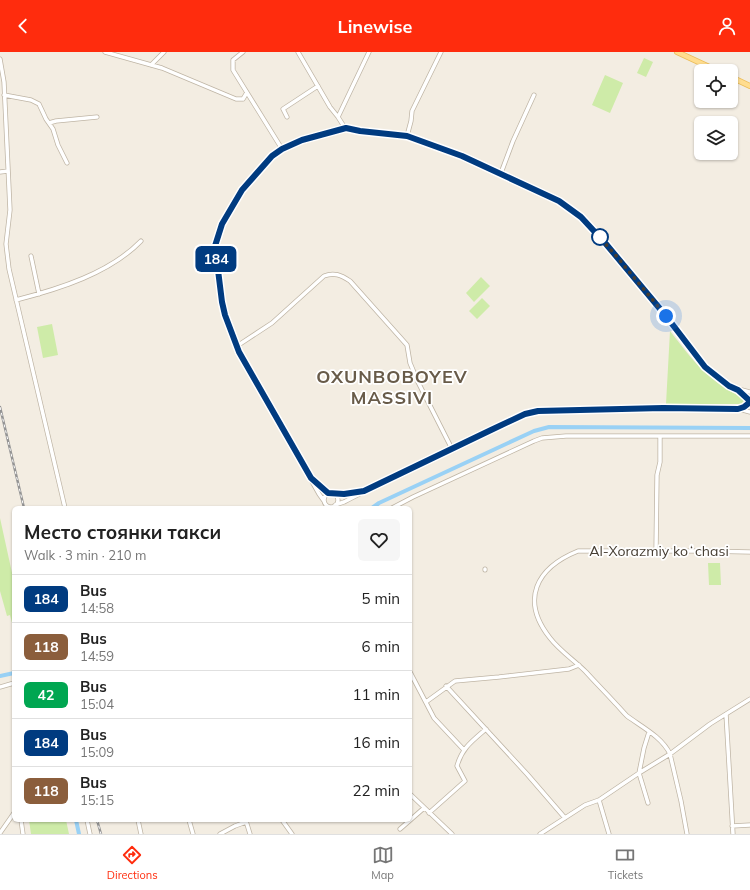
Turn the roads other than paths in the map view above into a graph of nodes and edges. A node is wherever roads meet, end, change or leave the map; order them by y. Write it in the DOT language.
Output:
graph roads {
  1 [pos="105,52"];
  2 [pos="164,52"];
  3 [pos="243,52"];
  4 [pos="298,52"];
  5 [pos="369,52"];
  6 [pos="441,52"];
  7 [pos="677,52"];
  8 [pos="0,59"];
  9 [pos="703,64"];
  10 [pos="151,65"];
  11 [pos="738,80"];
  12 [pos="318,86"];
  13 [pos="750,86"];
  14 [pos="246,94"];
  15 [pos="4,95"];
  16 [pos="534,95"];
  17 [pos="98,117"];
  18 [pos="338,117"];
  19 [pos="287,118"];
  20 [pos="49,123"];
  21 [pos="346,128"];
  22 [pos="407,136"];
  23 [pos="282,149"];
  24 [pos="67,163"];
  25 [pos="8,171"];
  26 [pos="0,172"];
  27 [pos="501,173"];
  28 [pos="141,241"];
  29 [pos="31,256"];
  30 [pos="40,294"];
  31 [pos="16,300"];
  32 [pos="237,346"];
  33 [pos="738,390"];
  34 [pos="750,392"];
  35 [pos="750,402"];
  36 [pos="738,409"];
  37 [pos="750,412"];
  38 [pos="660,436"];
  39 [pos="750,436"];
  40 [pos="452,449"];
  41 [pos="311,478"];
  42 [pos="364,491"];
  43 [pos="328,493"];
  44 [pos="334,494"];
  45 [pos="325,504"];
  46 [pos="65,506"];
  47 [pos="333,506"];
  48 [pos="396,506"];
  49 [pos="656,551"];
  50 [pos="750,552"];
  51 [pos="579,665"];
  52 [pos="412,676"];
  53 [pos="12,684"];
  54 [pos="446,686"];
  55 [pos="0,687"];
  56 [pos="750,699"];
  57 [pos="426,702"];
  58 [pos="726,714"];
  59 [pos="486,729"];
  60 [pos="650,732"];
  61 [pos="464,750"];
  62 [pos="670,754"];
  63 [pos="639,773"];
  64 [pos="412,796"];
  65 [pos="599,800"];
  66 [pos="648,803"];
  67 [pos="424,808"];
  68 [pos="429,813"];
  69 [pos="12,816"];
  70 [pos="412,818"];
  71 [pos="565,818"];
  72 [pos="21,822"];
  73 [pos="87,822"];
  74 [pos="139,822"];
  75 [pos="190,822"];
  76 [pos="244,822"];
  77 [pos="246,822"];
  78 [pos="283,822"];
  79 [pos="408,822"];
  80 [pos="750,824"];
  81 [pos="732,826"];
  82 [pos="400,829"];
  83 [pos="0,834"];
  84 [pos="23,834"];
  85 [pos="90,834"];
  86 [pos="142,834"];
  87 [pos="193,834"];
  88 [pos="220,834"];
  89 [pos="250,834"];
  90 [pos="292,834"];
  91 [pos="452,834"];
  92 [pos="540,834"];
  93 [pos="608,834"];
  94 [pos="687,834"];
  95 [pos="733,834"];
  1 -- 10 [label="street"];
  2 -- 10 [label="street"];
  3 -- 14 [label="street"];
  4 -- 12 [label="street"];
  5 -- 18 [label="street"];
  6 -- 22 [label="street"];
  7 -- 9 [label="main road"];
  8 -- 15 [label="street"];
  10 -- 14 [label="street"];
  11 -- 13 [label="main road"];
  12 -- 18 [label="street"];
  12 -- 19 [label="street"];
  14 -- 23 [label="street"];
  15 -- 20 [label="street"];
  15 -- 25 [label="street"];
  16 -- 27 [label="street"];
  17 -- 20 [label="street"];
  18 -- 21 [label="street"];
  20 -- 24 [label="street"];
  21 -- 22 [label="street"];
  21 -- 23 [label="street"];
  22 -- 27 [label="street"];
  23 -- 32 [label="street"];
  25 -- 26 [label="street"];
  25 -- 31 [label="street"];
  27 -- 33 [label="street"];
  28 -- 30 [label="street"];
  29 -- 30 [label="street"];
  30 -- 31 [label="street"];
  31 -- 46 [label="street"];
  32 -- 40 [label="street"];
  32 -- 41 [label="street"];
  33 -- 34 [label="street"];
  33 -- 35 [label="street"];
  35 -- 36 [label="street"];
  36 -- 37 [label="street"];
  36 -- 40 [label="street"];
  38 -- 39 [label="street"];
  38 -- 48 [label="street"];
  38 -- 49 [label="street"];
  40 -- 42 [label="street"];
  41 -- 43 [label="street"];
  41 -- 45 [label="street"];
  42 -- 44 [label="street"];
  42 -- 47 [label="street"];
  43 -- 44 [label="street"];
  43 -- 45 [label="street"];
  44 -- 47 [label="street"];
  45 -- 47 [label="street"];
  49 -- 50 [label="street, Al-Xorazmiy koʻchasi"];
  49 -- 51 [label="street, Al-Xorazmiy koʻchasi"];
  51 -- 54 [label="street"];
  51 -- 60 [label="street, Al-Xorazmiy koʻchasi"];
  52 -- 57 [label="street"];
  53 -- 55 [label="street"];
  54 -- 57 [label="street"];
  54 -- 59 [label="street"];
  56 -- 58 [label="street"];
  57 -- 61 [label="street"];
  58 -- 62 [label="street"];
  58 -- 81 [label="street"];
  59 -- 61 [label="street"];
  59 -- 71 [label="street"];
  60 -- 62 [label="street, Al-Xorazmiy koʻchasi"];
  60 -- 63 [label="street"];
  61 -- 68 [label="street"];
  62 -- 63 [label="street"];
  62 -- 94 [label="street, Al-Xorazmiy koʻchasi"];
  63 -- 65 [label="street"];
  63 -- 66 [label="street"];
  64 -- 67 [label="street"];
  65 -- 71 [label="street"];
  65 -- 93 [label="street"];
  67 -- 68 [label="street"];
  67 -- 70 [label="street"];
  68 -- 91 [label="street"];
  69 -- 83 [label="street"];
  71 -- 92 [label="street"];
  72 -- 84 [label="street"];
  73 -- 85 [label="street"];
  74 -- 86 [label="street"];
  75 -- 87 [label="street"];
  76 -- 88 [label="street"];
  77 -- 89 [label="street"];
  78 -- 90 [label="street"];
  79 -- 82 [label="street"];
  80 -- 81 [label="street"];
  81 -- 95 [label="street"];
}
